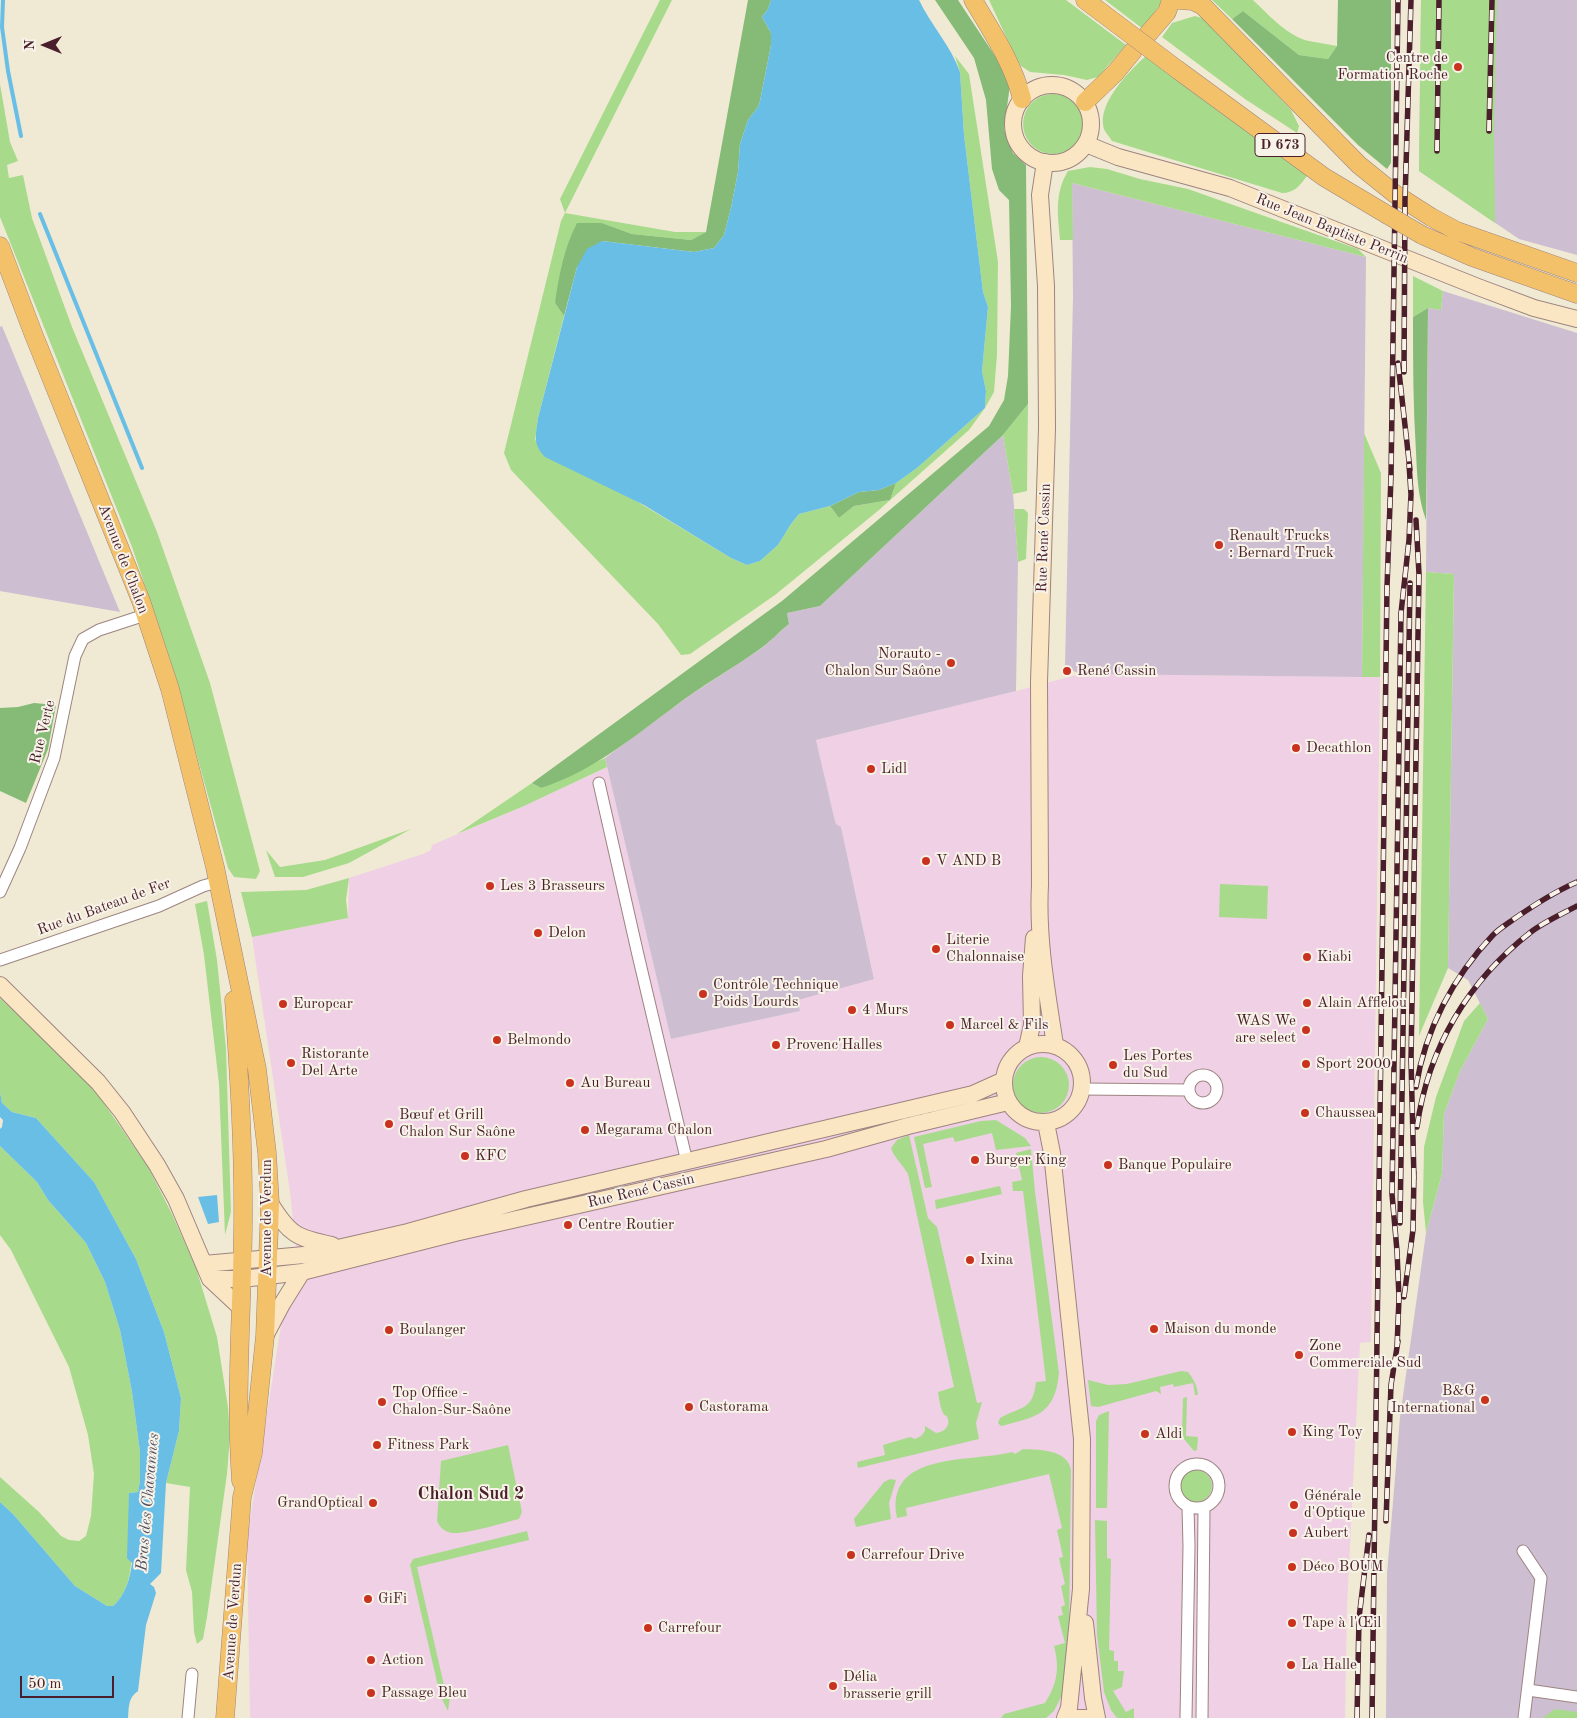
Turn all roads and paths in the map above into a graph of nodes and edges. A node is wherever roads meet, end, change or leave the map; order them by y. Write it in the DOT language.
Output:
graph roads {
  1 [pos="973,0"];
  2 [pos="1085,0"];
  3 [pos="1171,0"];
  4 [pos="1179,0"];
  5 [pos="1148,34"];
  6 [pos="1133,51"];
  7 [pos="1022,99"];
  8 [pos="1085,102"];
  9 [pos="1086,144"];
  10 [pos="1044,162"];
  11 [pos="0,246"];
  12 [pos="1577,273"];
  13 [pos="1577,294"];
  14 [pos="1577,319"];
  15 [pos="145,615"];
  16 [pos="599,783"];
  17 [pos="218,882"];
  18 [pos="0,892"];
  19 [pos="1039,914"];
  20 [pos="230,942"];
  21 [pos="0,960"];
  22 [pos="0,985"];
  23 [pos="1055,1045"];
  24 [pos="1027,1047"];
  25 [pos="1004,1080"];
  26 [pos="1083,1089"];
  27 [pos="1188,1090"];
  28 [pos="1008,1102"];
  29 [pos="1046,1123"];
  30 [pos="687,1162"];
  31 [pos="636,1192"];
  32 [pos="526,1199"];
  33 [pos="270,1203"];
  34 [pos="455,1233"];
  35 [pos="342,1247"];
  36 [pos="269,1258"];
  37 [pos="242,1260"];
  38 [pos="204,1264"];
  39 [pos="302,1272"];
  40 [pos="268,1277"];
  41 [pos="210,1279"];
  42 [pos="242,1279"];
  43 [pos="241,1308"];
  44 [pos="265,1336"];
  45 [pos="242,1496"];
  46 [pos="1188,1507"];
  47 [pos="1204,1508"];
  48 [pos="1523,1551"];
  49 [pos="1081,1589"];
  50 [pos="192,1674"];
  51 [pos="1528,1690"];
  52 [pos="1577,1697"];
  53 [pos="188,1718"];
  54 [pos="225,1718"];
  55 [pos="1065,1718"];
  56 [pos="1076,1718"];
  57 [pos="1088,1718"];
  58 [pos="1097,1718"];
  59 [pos="1186,1718"];
  60 [pos="1202,1718"];
  61 [pos="1524,1718"];
  1 -- 7 [label="main road"];
  2 -- 13 [label="main road, D 673, bridge"];
  3 -- 5 [label="main road"];
  4 -- 12 [label="main road"];
  6 -- 8 [label="main road"];
  7 -- 8 [label="main road"];
  7 -- 10 [label="main road"];
  8 -- 9 [label="main road"];
  9 -- 10 [label="main road"];
  9 -- 14 [label="main road, Rue Jean Baptiste Perrin"];
  10 -- 19 [label="main road, Rue René Cassin"];
  11 -- 15 [label="main road, Avenue de Chalon"];
  15 -- 17 [label="main road, Avenue de Chalon"];
  15 -- 18 [label="street, Rue Verte"];
  16 -- 30 [label="street"];
  17 -- 20 [label="main road, Avenue de Verdun"];
  17 -- 21 [label="street, Rue du Bateau de Fer"];
  19 -- 23 [label="main road, Rue René Cassin"];
  19 -- 24 [label="main road, Rue René Cassin"];
  20 -- 33 [label="main road, Avenue de Verdun"];
  20 -- 37 [label="main road, Avenue de Verdun"];
  22 -- 38 [label="main road"];
  23 -- 24 [label="main road"];
  23 -- 26 [label="main road"];
  24 -- 25 [label="main road"];
  25 -- 28 [label="main road"];
  25 -- 30 [label="main road, Rue René Cassin"];
  26 -- 27 [label="street"];
  26 -- 29 [label="main road"];
  28 -- 29 [label="main road"];
  28 -- 31 [label="main road, Rue René Cassin"];
  29 -- 49 [label="main road"];
  30 -- 31 [label="main road"];
  30 -- 32 [label="main road, Rue René Cassin"];
  31 -- 34 [label="main road, Rue René Cassin"];
  32 -- 34 [label="main road"];
  32 -- 35 [label="main road, Rue René Cassin"];
  33 -- 35 [label="main road"];
  33 -- 36 [label="main road, Avenue de Verdun"];
  34 -- 39 [label="main road, Rue René Cassin"];
  35 -- 36 [label="main road, Rue René Cassin"];
  36 -- 37 [label="main road, Rue René Cassin"];
  36 -- 40 [label="main road, Avenue de Verdun"];
  37 -- 38 [label="main road, Rue René Cassin"];
  37 -- 42 [label="main road, Avenue de Verdun"];
  38 -- 41 [label="main road"];
  39 -- 40 [label="main road, Rue René Cassin"];
  39 -- 44 [label="main road"];
  40 -- 42 [label="main road, Rue René Cassin"];
  40 -- 44 [label="main road, Avenue de Verdun"];
  41 -- 42 [label="main road, Rue René Cassin"];
  41 -- 43 [label="main road"];
  42 -- 43 [label="main road, Avenue de Verdun"];
  43 -- 45 [label="main road, Avenue de Verdun"];
  44 -- 45 [label="main road, Avenue de Verdun"];
  45 -- 54 [label="main road, Avenue de Verdun"];
  46 -- 47 [label="street"];
  46 -- 47 [label="street"];
  46 -- 59 [label="street"];
  47 -- 60 [label="street"];
  48 -- 51 [label="street"];
  49 -- 55 [label="main road"];
  49 -- 58 [label="main road"];
  50 -- 53 [label="street"];
  51 -- 52 [label="street"];
  51 -- 61 [label="street"];
  56 -- 57 [label="main road"];
}
